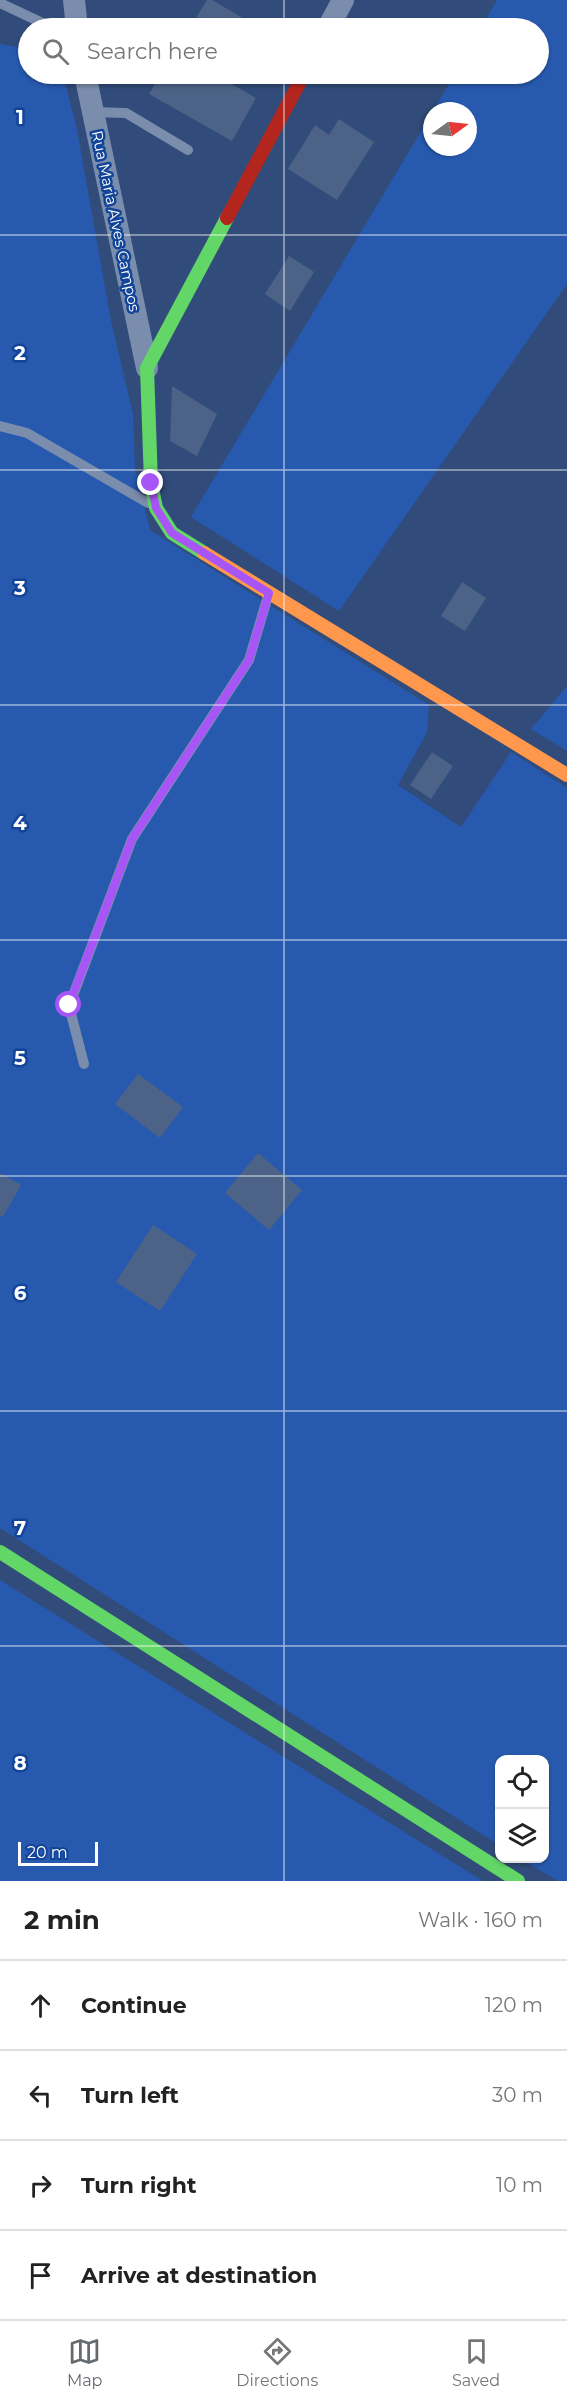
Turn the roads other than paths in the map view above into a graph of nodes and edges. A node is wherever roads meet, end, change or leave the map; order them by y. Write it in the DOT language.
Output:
graph roads {
  1 [pos="74,0"];
  2 [pos="343,0"];
  3 [pos="0,3"];
  4 [pos="32,18"];
  5 [pos="76,18"];
  6 [pos="333,18"];
  7 [pos="87,84"];
  8 [pos="299,84"];
  9 [pos="93,112"];
  10 [pos="188,150"];
  11 [pos="147,368"];
  12 [pos="0,426"];
  13 [pos="156,508"];
  14 [pos="269,593"];
  15 [pos="567,775"];
  16 [pos="84,1064"];
  17 [pos="0,1552"];
  18 [pos="518,1881"];
  1 -- 5 [label="street"];
  2 -- 6 [label="street"];
  3 -- 4 [label="lane"];
  7 -- 9 [label="street, Rua Maria Alves Campos"];
  8 -- 11 [label="street"];
  9 -- 10 [label="lane"];
  9 -- 11 [label="street, Rua Maria Alves Campos"];
  11 -- 13 [label="street"];
  12 -- 13 [label="lane"];
  13 -- 14 [label="street"];
  14 -- 15 [label="street"];
  14 -- 16 [label="lane"];
  17 -- 18 [label="street"];
}
